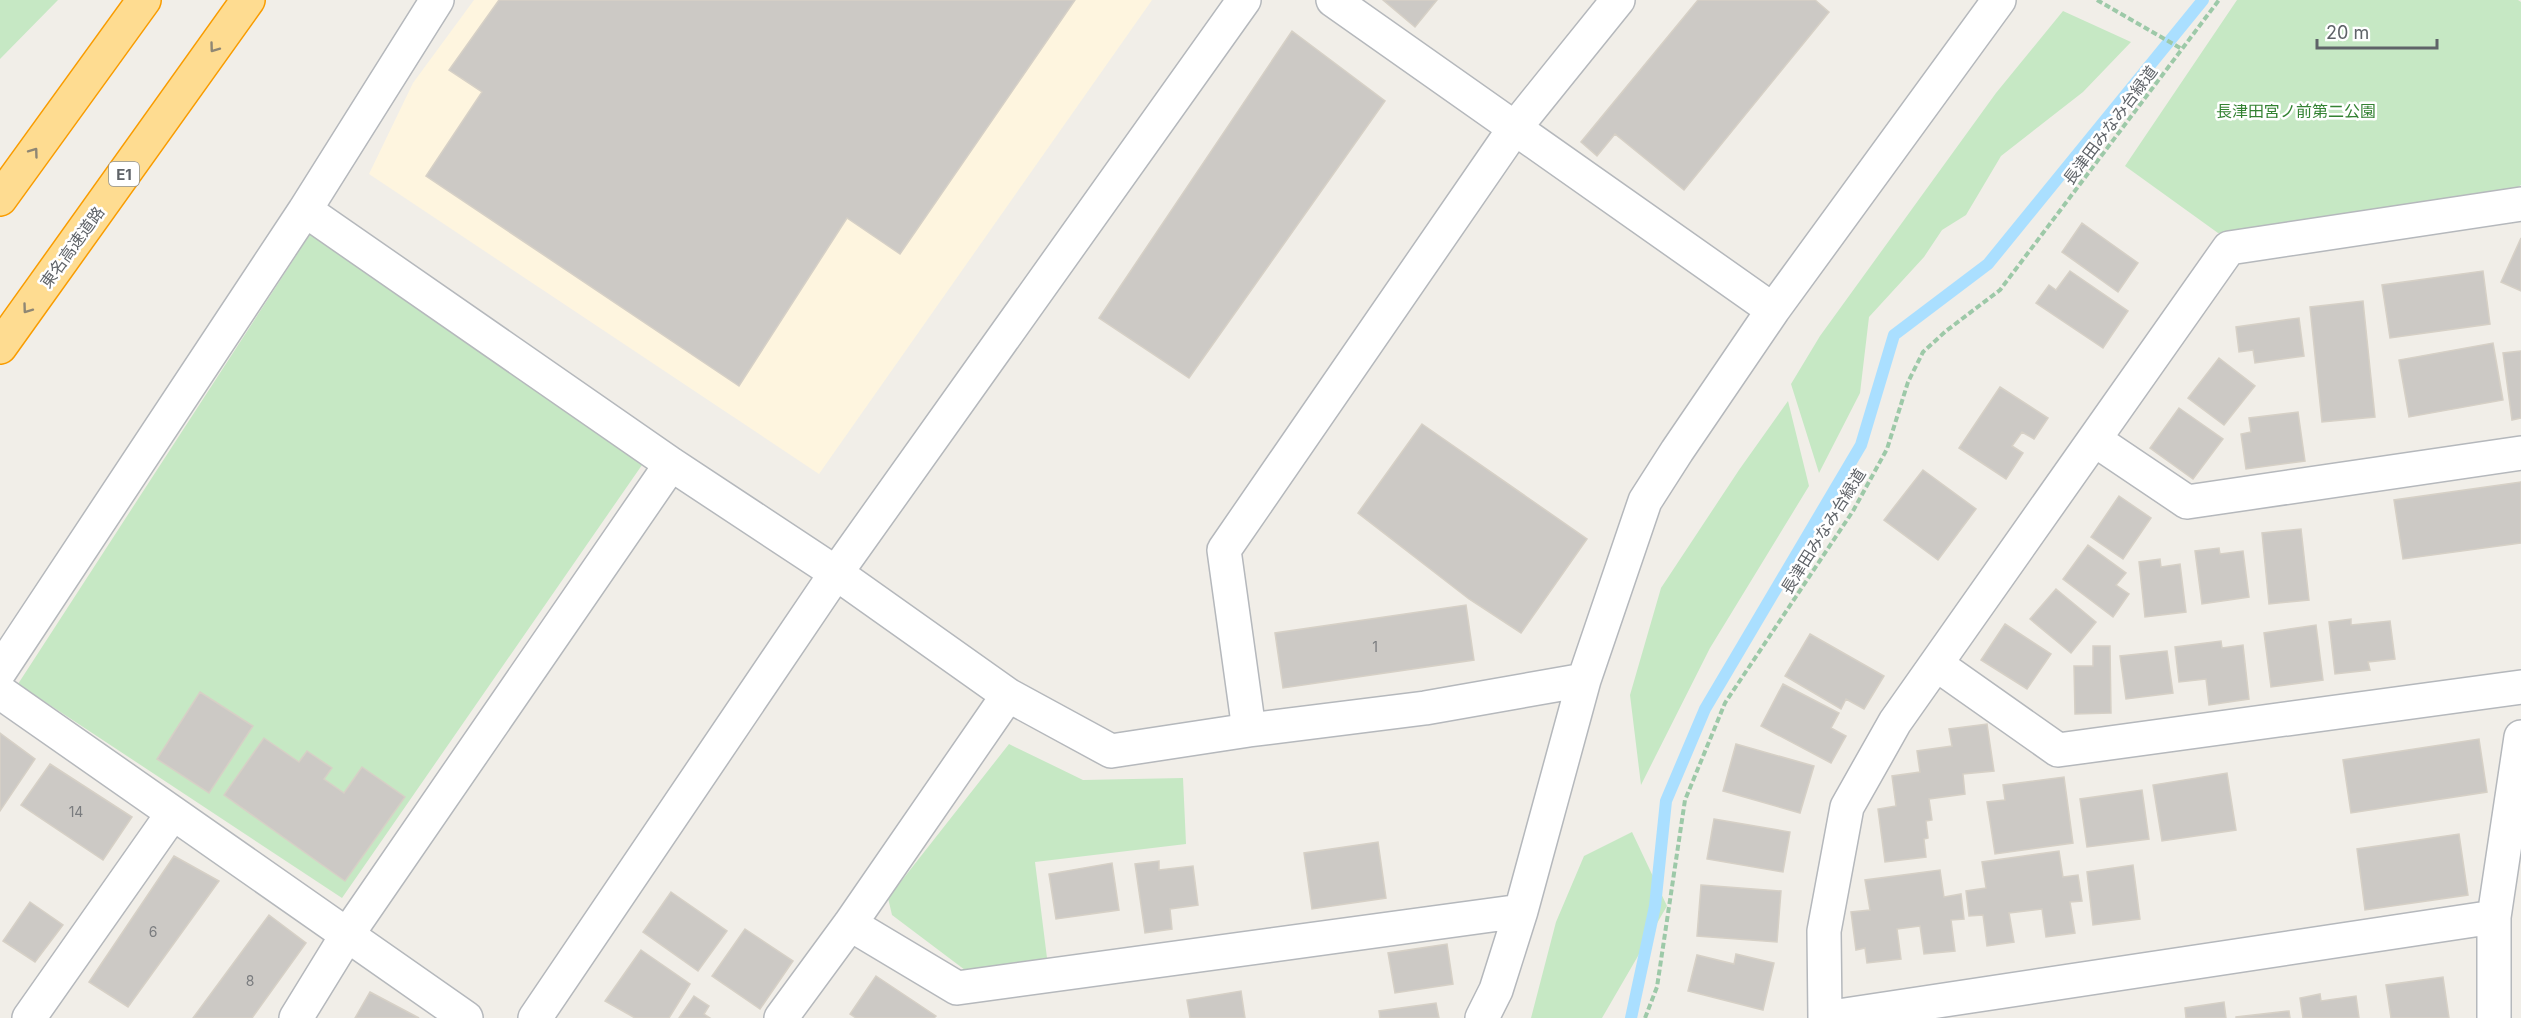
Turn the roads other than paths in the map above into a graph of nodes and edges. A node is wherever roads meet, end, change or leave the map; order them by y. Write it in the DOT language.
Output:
graph roads {
  1 [pos="144,0"];
  2 [pos="248,0"];
  3 [pos="437,0"];
  4 [pos="1244,0"];
  5 [pos="1333,0"];
  6 [pos="1618,0"];
  7 [pos="2000,0"];
  8 [pos="1514,129"];
  9 [pos="0,199"];
  10 [pos="2521,204"];
  11 [pos="305,210"];
  12 [pos="1773,310"];
  13 [pos="0,347"];
  14 [pos="2095,440"];
  15 [pos="2521,453"];
  16 [pos="671,464"];
  17 [pos="836,573"];
  18 [pos="1936,664"];
  19 [pos="0,671"];
  20 [pos="1584,680"];
  21 [pos="2521,687"];
  22 [pos="0,692"];
  23 [pos="1008,695"];
  24 [pos="1250,730"];
  25 [pos="2521,737"];
  26 [pos="172,813"];
  27 [pos="1521,911"];
  28 [pos="2494,917"];
  29 [pos="850,924"];
  30 [pos="346,934"];
  31 [pos="29,1018"];
  32 [pos="296,1018"];
  33 [pos="466,1018"];
  34 [pos="534,1018"];
  35 [pos="781,1018"];
  36 [pos="1482,1018"];
  37 [pos="1825,1018"];
  38 [pos="2494,1018"];
  9 -- 1 [label="highway, one-way"];
  2 -- 13 [label="highway, 東名高速道路 / E1, one-way"];
  3 -- 11 [label="street"];
  4 -- 17 [label="street"];
  5 -- 8 [label="street"];
  6 -- 8 [label="street"];
  7 -- 12 [label="street"];
  8 -- 12 [label="street"];
  8 -- 24 [label="street"];
  10 -- 14 [label="street"];
  11 -- 16 [label="street"];
  11 -- 19 [label="street"];
  12 -- 20 [label="street"];
  14 -- 15 [label="street"];
  14 -- 18 [label="street"];
  16 -- 17 [label="street"];
  16 -- 30 [label="street"];
  17 -- 23 [label="street"];
  17 -- 34 [label="street"];
  18 -- 21 [label="street"];
  18 -- 37 [label="street"];
  20 -- 24 [label="street"];
  20 -- 27 [label="street"];
  22 -- 26 [label="street"];
  23 -- 24 [label="street"];
  23 -- 29 [label="street"];
  25 -- 28 [label="street"];
  26 -- 30 [label="street"];
  26 -- 31 [label="street"];
  27 -- 29 [label="street"];
  27 -- 36 [label="street"];
  28 -- 37 [label="street"];
  28 -- 38 [label="street"];
  29 -- 35 [label="street"];
  30 -- 32 [label="street"];
  30 -- 33 [label="street"];
}
